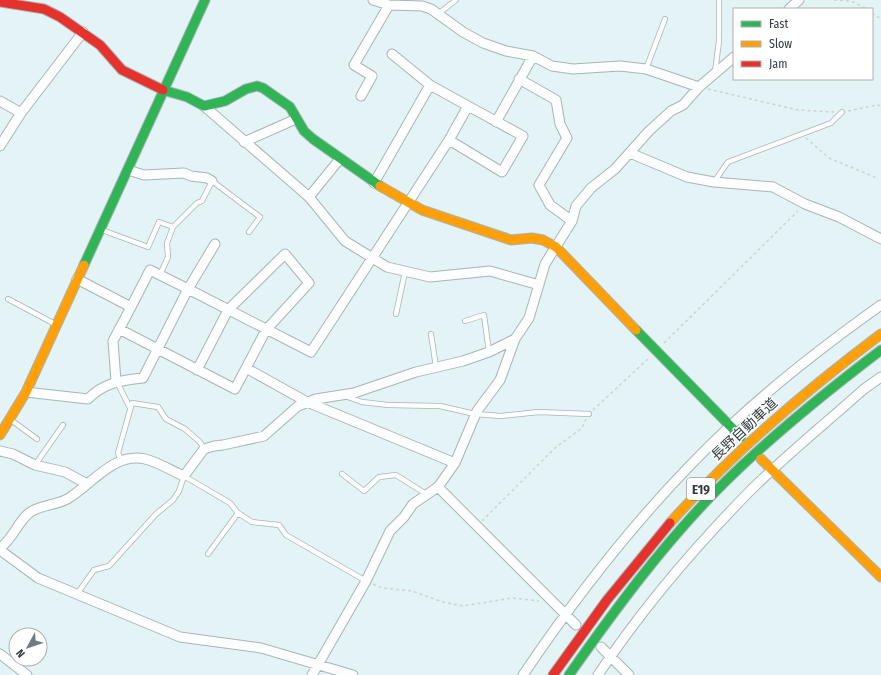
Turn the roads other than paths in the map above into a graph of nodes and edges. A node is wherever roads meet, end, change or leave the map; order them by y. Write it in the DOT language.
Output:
graph roads {
  1 [pos="205,0"];
  2 [pos="373,0"];
  3 [pos="456,0"];
  4 [pos="719,0"];
  5 [pos="799,0"];
  6 [pos="389,5"];
  7 [pos="2,6"];
  8 [pos="790,8"];
  9 [pos="438,14"];
  10 [pos="665,19"];
  11 [pos="83,32"];
  12 [pos="392,54"];
  13 [pos="533,56"];
  14 [pos="733,58"];
  15 [pos="646,69"];
  16 [pos="715,72"];
  17 [pos="519,79"];
  18 [pos="430,86"];
  19 [pos="699,87"];
  20 [pos="163,90"];
  21 [pos="361,96"];
  22 [pos="0,101"];
  23 [pos="204,106"];
  24 [pos="468,106"];
  25 [pos="842,112"];
  26 [pos="21,113"];
  27 [pos="296,119"];
  28 [pos="496,122"];
  29 [pos="449,140"];
  30 [pos="244,142"];
  31 [pos="0,146"];
  32 [pos="630,153"];
  33 [pos="339,160"];
  34 [pos="128,170"];
  35 [pos="212,181"];
  36 [pos="714,182"];
  37 [pos="374,183"];
  38 [pos="308,197"];
  39 [pos="408,203"];
  40 [pos="572,221"];
  41 [pos="173,227"];
  42 [pos="100,230"];
  43 [pos="248,232"];
  44 [pos="881,239"];
  45 [pos="215,244"];
  46 [pos="556,246"];
  47 [pos="373,258"];
  48 [pos="405,272"];
  49 [pos="160,275"];
  50 [pos="77,279"];
  51 [pos="539,285"];
  52 [pos="188,289"];
  53 [pos="8,299"];
  54 [pos="881,304"];
  55 [pos="131,307"];
  56 [pos="228,310"];
  57 [pos="396,314"];
  58 [pos="465,321"];
  59 [pos="57,325"];
  60 [pos="119,329"];
  61 [pos="266,330"];
  62 [pos="431,334"];
  63 [pos="881,334"];
  64 [pos="515,339"];
  65 [pos="158,349"];
  66 [pos="881,350"];
  67 [pos="488,352"];
  68 [pos="436,367"];
  69 [pos="246,368"];
  70 [pos="197,370"];
  71 [pos="881,377"];
  72 [pos="116,381"];
  73 [pos="26,392"];
  74 [pos="341,395"];
  75 [pos="307,402"];
  76 [pos="130,408"];
  77 [pos="475,414"];
  78 [pos="589,414"];
  79 [pos="10,420"];
  80 [pos="63,425"];
  81 [pos="730,426"];
  82 [pos="0,435"];
  83 [pos="741,437"];
  84 [pos="38,439"];
  85 [pos="204,449"];
  86 [pos="0,451"];
  87 [pos="761,459"];
  88 [pos="121,460"];
  89 [pos="455,464"];
  90 [pos="35,465"];
  91 [pos="772,470"];
  92 [pos="342,474"];
  93 [pos="184,476"];
  94 [pos="87,484"];
  95 [pos="438,487"];
  96 [pos="426,494"];
  97 [pos="238,513"];
  98 [pos="0,549"];
  99 [pos="208,554"];
  100 [pos="881,577"];
  101 [pos="366,581"];
  102 [pos="77,594"];
  103 [pos="566,615"];
  104 [pos="576,625"];
  105 [pos="601,647"];
  106 [pos="0,654"];
  107 [pos="611,657"];
  108 [pos="319,664"];
  109 [pos="27,675"];
  110 [pos="312,675"];
  111 [pos="353,675"];
  112 [pos="523,675"];
  113 [pos="553,675"];
  114 [pos="569,675"];
  115 [pos="598,675"];
  116 [pos="629,675"];
  1 -- 20 [label="main road"];
  2 -- 6 [label="street"];
  3 -- 9 [label="lane"];
  4 -- 16 [label="lane"];
  5 -- 8 [label="street"];
  6 -- 9 [label="street"];
  6 -- 21 [label="street"];
  7 -- 11 [label="main road"];
  9 -- 13 [label="street"];
  10 -- 15 [label="lane"];
  11 -- 20 [label="main road"];
  11 -- 26 [label="street"];
  12 -- 18 [label="street"];
  13 -- 15 [label="street"];
  13 -- 17 [label="street"];
  14 -- 16 [label="street"];
  15 -- 19 [label="street"];
  16 -- 19 [label="street"];
  17 -- 28 [label="street"];
  17 -- 40 [label="street"];
  18 -- 24 [label="street"];
  18 -- 37 [label="street"];
  19 -- 32 [label="street"];
  20 -- 23 [label="main road"];
  20 -- 34 [label="main road"];
  22 -- 26 [label="street"];
  23 -- 27 [label="main road"];
  23 -- 30 [label="street"];
  24 -- 28 [label="street"];
  24 -- 29 [label="street"];
  25 -- 36 [label="lane"];
  26 -- 31 [label="street"];
  27 -- 30 [label="street"];
  27 -- 33 [label="main road"];
  28 -- 29 [label="street"];
  29 -- 39 [label="street"];
  30 -- 38 [label="street"];
  32 -- 36 [label="street"];
  32 -- 40 [label="street"];
  33 -- 37 [label="main road"];
  33 -- 38 [label="street"];
  34 -- 35 [label="street"];
  34 -- 42 [label="main road"];
  35 -- 41 [label="lane"];
  35 -- 43 [label="lane"];
  36 -- 44 [label="street"];
  37 -- 39 [label="main road"];
  38 -- 47 [label="street"];
  39 -- 46 [label="main road"];
  39 -- 47 [label="street"];
  40 -- 46 [label="street"];
  41 -- 42 [label="lane"];
  41 -- 49 [label="lane"];
  42 -- 50 [label="main road"];
  45 -- 52 [label="street"];
  46 -- 51 [label="street"];
  46 -- 81 [label="main road"];
  47 -- 48 [label="street"];
  47 -- 61 [label="street"];
  48 -- 51 [label="street"];
  48 -- 57 [label="lane"];
  49 -- 52 [label="street"];
  49 -- 55 [label="street"];
  50 -- 55 [label="street"];
  50 -- 59 [label="main road"];
  51 -- 64 [label="street"];
  52 -- 56 [label="street"];
  52 -- 65 [label="street"];
  53 -- 59 [label="lane"];
  54 -- 81 [label="street"];
  55 -- 60 [label="street"];
  56 -- 61 [label="street"];
  56 -- 61 [label="street"];
  56 -- 70 [label="street"];
  58 -- 67 [label="lane"];
  59 -- 73 [label="main road"];
  60 -- 65 [label="street"];
  60 -- 72 [label="street"];
  61 -- 69 [label="street"];
  62 -- 68 [label="lane"];
  63 -- 113 [label="main road, 長野自動車道 / E19"];
  64 -- 67 [label="street"];
  64 -- 77 [label="street"];
  65 -- 70 [label="street"];
  65 -- 72 [label="street"];
  66 -- 114 [label="main road, 長野自動車道 / E19"];
  67 -- 68 [label="street"];
  68 -- 74 [label="street"];
  69 -- 70 [label="street"];
  69 -- 75 [label="street"];
  71 -- 91 [label="street"];
  72 -- 73 [label="street"];
  72 -- 76 [label="lane"];
  73 -- 79 [label="main road"];
  74 -- 75 [label="street"];
  74 -- 77 [label="lane"];
  75 -- 85 [label="street"];
  75 -- 89 [label="street"];
  76 -- 85 [label="lane"];
  76 -- 88 [label="lane"];
  77 -- 78 [label="lane"];
  77 -- 89 [label="street"];
  79 -- 82 [label="main road"];
  79 -- 84 [label="lane"];
  80 -- 90 [label="lane"];
  81 -- 83 [label="main road"];
  81 -- 103 [label="street"];
  85 -- 93 [label="street"];
  86 -- 90 [label="street"];
  87 -- 91 [label="main road"];
  88 -- 93 [label="street"];
  88 -- 94 [label="street"];
  89 -- 95 [label="street"];
  90 -- 94 [label="street"];
  91 -- 100 [label="main road"];
  91 -- 107 [label="street"];
  92 -- 96 [label="lane"];
  93 -- 97 [label="lane"];
  93 -- 102 [label="lane"];
  94 -- 98 [label="street"];
  95 -- 96 [label="street"];
  95 -- 103 [label="street"];
  96 -- 101 [label="street"];
  97 -- 99 [label="lane"];
  97 -- 101 [label="lane"];
  98 -- 102 [label="street"];
  101 -- 108 [label="street"];
  102 -- 108 [label="street"];
  103 -- 104 [label="street"];
  103 -- 112 [label="street"];
  105 -- 107 [label="street"];
  106 -- 109 [label="street"];
  107 -- 115 [label="street"];
  107 -- 116 [label="street"];
  108 -- 110 [label="street"];
  108 -- 111 [label="street"];
}
